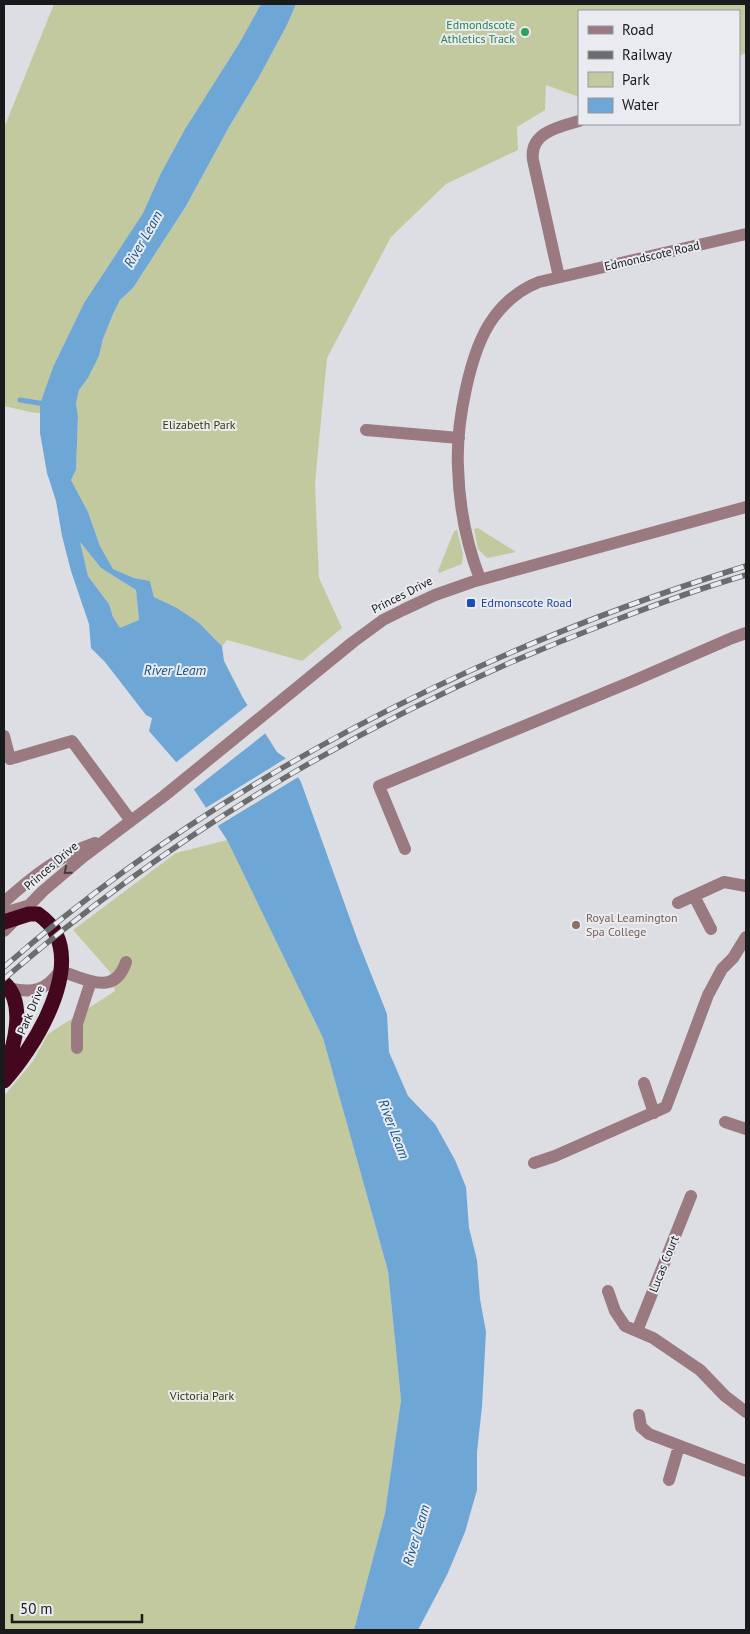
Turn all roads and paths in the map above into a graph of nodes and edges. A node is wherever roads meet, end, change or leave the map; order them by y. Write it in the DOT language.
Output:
graph roads {
  1 [pos="578,121"];
  2 [pos="746,234"];
  3 [pos="559,277"];
  4 [pos="366,430"];
  5 [pos="459,438"];
  6 [pos="746,507"];
  7 [pos="480,579"];
  8 [pos="746,633"];
  9 [pos="4,736"];
  10 [pos="131,821"];
  11 [pos="105,840"];
  12 [pos="405,849"];
  13 [pos="746,886"];
  14 [pos="694,896"];
  15 [pos="5,899"];
  16 [pos="678,903"];
  17 [pos="28,912"];
  18 [pos="4,913"];
  19 [pos="4,922"];
  20 [pos="711,929"];
  21 [pos="4,931"];
  22 [pos="746,936"];
  23 [pos="126,962"];
  24 [pos="60,971"];
  25 [pos="91,981"];
  26 [pos="7,985"];
  27 [pos="77,1048"];
  28 [pos="4,1071"];
  29 [pos="4,1080"];
  30 [pos="644,1083"];
  31 [pos="654,1113"];
  32 [pos="725,1122"];
  33 [pos="746,1129"];
  34 [pos="534,1163"];
  35 [pos="691,1196"];
  36 [pos="608,1291"];
  37 [pos="637,1331"];
  38 [pos="746,1412"];
  39 [pos="639,1415"];
  40 [pos="679,1446"];
  41 [pos="746,1471"];
  42 [pos="669,1480"];
  1 -- 3 [label="street"];
  2 -- 3 [label="street, Edmondscote Road"];
  3 -- 5 [label="street, Edmondscote Road"];
  4 -- 5 [label="street"];
  5 -- 7 [label="street, Edmondscote Road"];
  6 -- 7 [label="street, Princes Drive"];
  7 -- 10 [label="street, Princes Drive"];
  8 -- 12 [label="street"];
  9 -- 10 [label="street"];
  10 -- 11 [label="street, Princes Drive"];
  11 -- 15 [label="street, Princes Drive"];
  11 -- 17 [label="street, Princes Drive, one-way"];
  13 -- 14 [label="street"];
  14 -- 16 [label="street"];
  14 -- 20 [label="street"];
  15 -- 17 [label="street"];
  17 -- 18 [label="street"];
  17 -- 19 [label="highway, Princes Drive"];
  17 -- 21 [label="street, Princes Drive"];
  17 -- 24 [label="highway, Park Drive"];
  22 -- 31 [label="street"];
  23 -- 25 [label="street"];
  24 -- 25 [label="street"];
  24 -- 26 [label="street, Park Drive"];
  24 -- 29 [label="highway, Park Drive"];
  25 -- 27 [label="street"];
  26 -- 28 [label="highway, Park Drive"];
  30 -- 31 [label="street"];
  31 -- 34 [label="street"];
  32 -- 33 [label="street"];
  35 -- 37 [label="street, Lucas Court"];
  36 -- 37 [label="street"];
  37 -- 38 [label="street"];
  39 -- 40 [label="street"];
  40 -- 41 [label="street"];
  40 -- 42 [label="street"];
}
